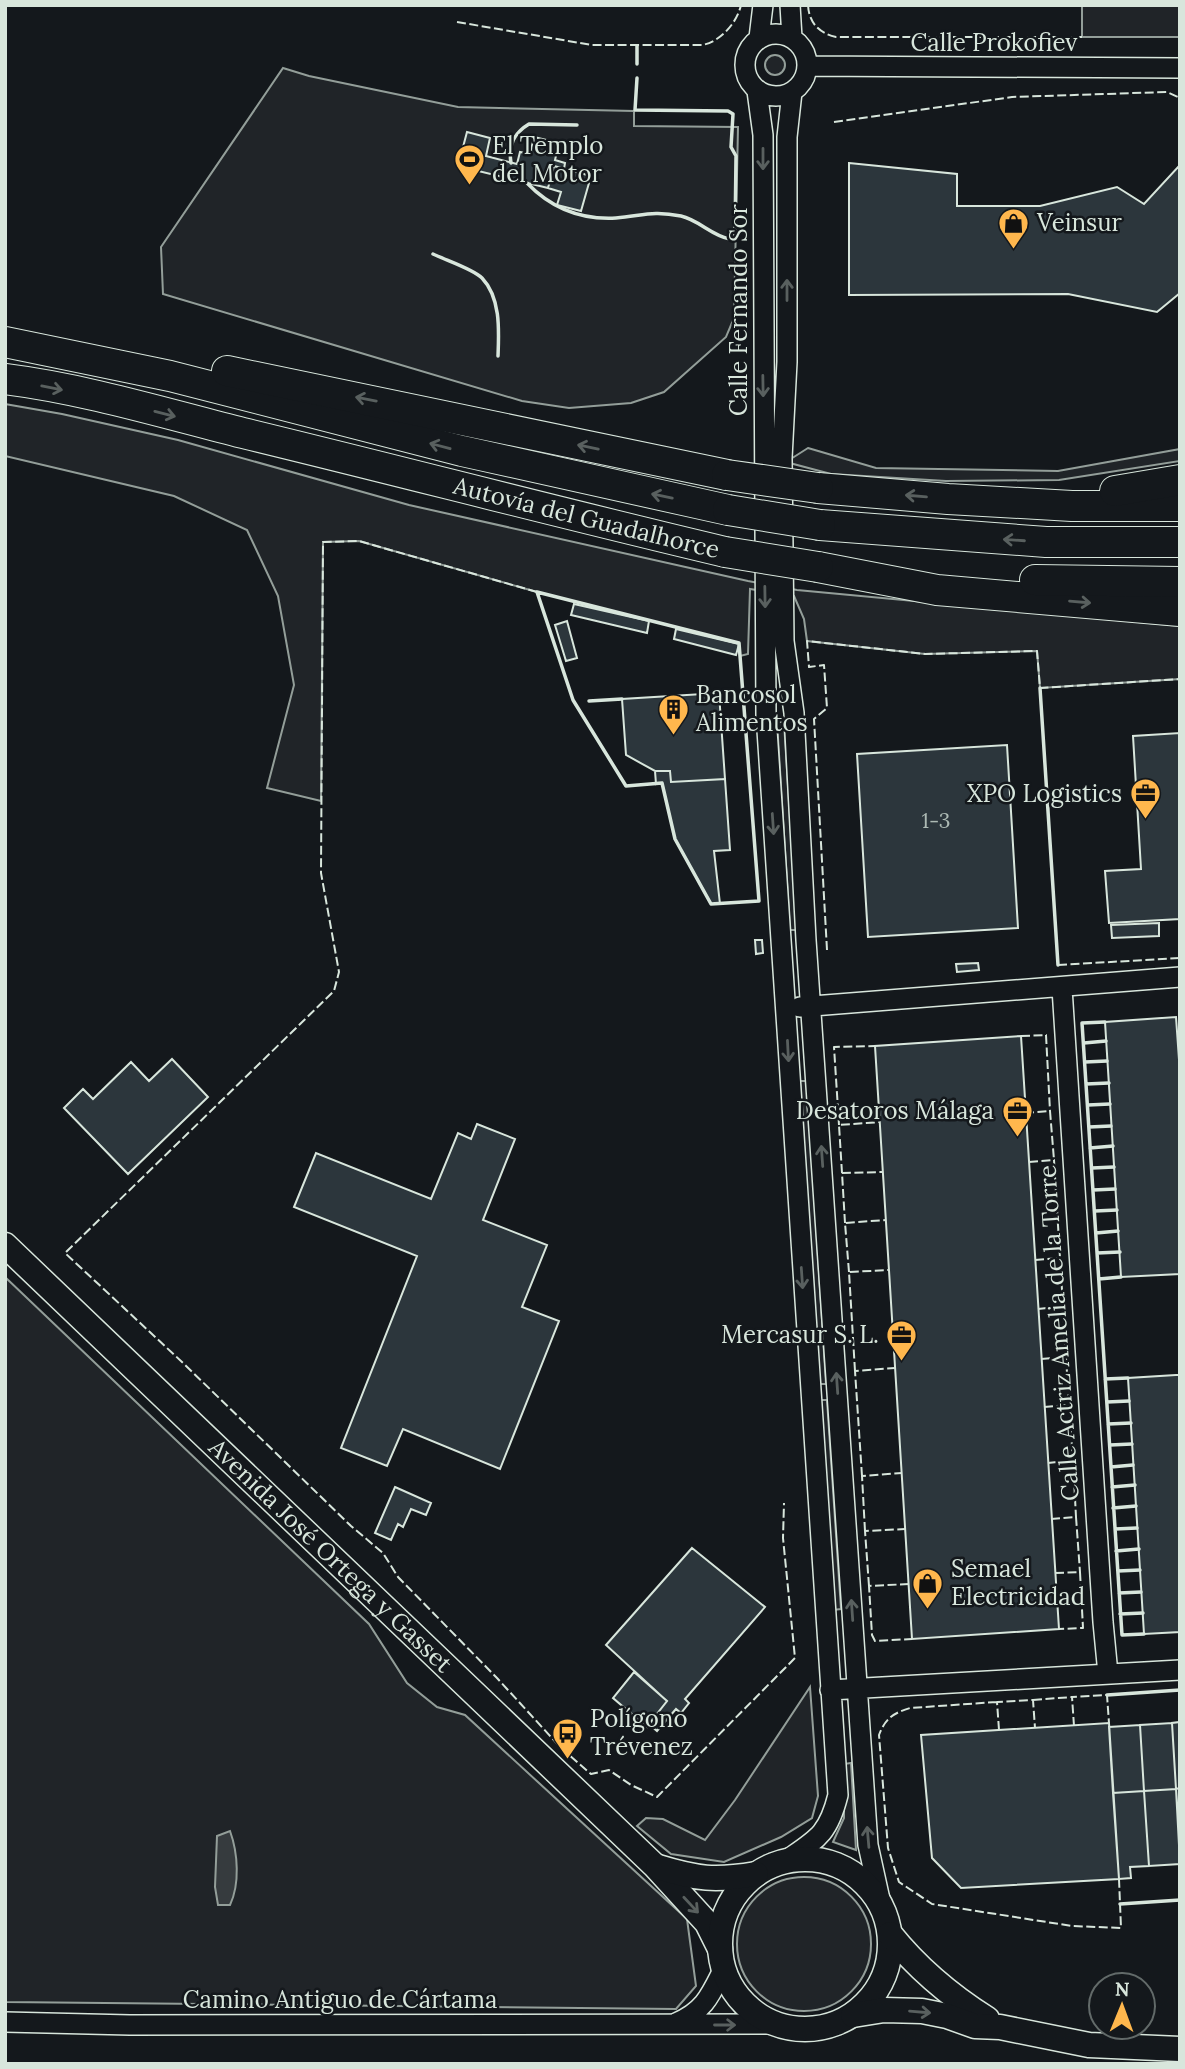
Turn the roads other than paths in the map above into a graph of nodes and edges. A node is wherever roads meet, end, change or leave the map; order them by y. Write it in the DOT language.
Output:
graph roads {
  1 [pos="763,5"];
  2 [pos="790,5"];
  3 [pos="759,38"];
  4 [pos="792,38"];
  5 [pos="807,66"];
  6 [pos="1180,68"];
  7 [pos="757,90"];
  8 [pos="792,92"];
  9 [pos="5,328"];
  10 [pos="5,342"];
  11 [pos="5,379"];
  12 [pos="1180,480"];
  13 [pos="948,499"];
  14 [pos="1180,506"];
  15 [pos="773,529"];
  16 [pos="1180,542"];
  17 [pos="818,567"];
  18 [pos="1180,582"];
  19 [pos="1180,611"];
  20 [pos="1180,977"];
  21 [pos="1062,988"];
  22 [pos="812,1005"];
  23 [pos="785,1009"];
  24 [pos="5,1245"];
  25 [pos="1180,1670"];
  26 [pos="1108,1674"];
  27 [pos="857,1688"];
  28 [pos="830,1690"];
  29 [pos="785,1861"];
  30 [pos="654,1866"];
  31 [pos="756,1874"];
  32 [pos="881,1904"];
  33 [pos="890,1934"];
  34 [pos="722,1959"];
  35 [pos="853,2015"];
  36 [pos="5,2022"];
  37 [pos="676,2023"];
  38 [pos="775,2024"];
  39 [pos="1000,2027"];
  40 [pos="1180,2049"];
  1 -- 3 [label="street"];
  2 -- 4 [label="street"];
  3 -- 4 [label="street"];
  3 -- 7 [label="street"];
  4 -- 5 [label="street"];
  5 -- 6 [label="street, Calle Prokofiev"];
  5 -- 8 [label="street"];
  7 -- 8 [label="street"];
  7 -- 15 [label="street, Calle Fernando Sor, one-way"];
  15 -- 8 [label="street, Calle Fernando Sor, one-way"];
  13 -- 9 [label="highway, one-way, bridge"];
  16 -- 10 [label="highway, Autovía del Guadalhorce, one-way, bridge"];
  11 -- 17 [label="highway, Autovía del Guadalhorce, one-way, bridge"];
  12 -- 13 [label="highway"];
  13 -- 14 [label="highway"];
  15 -- 22 [label="street"];
  15 -- 23 [label="street, one-way"];
  17 -- 18 [label="highway, Autovía del Guadalhorce"];
  17 -- 19 [label="highway, one-way"];
  20 -- 21 [label="street"];
  21 -- 22 [label="street"];
  21 -- 26 [label="street, Calle Actriz Amelia de la Torre"];
  22 -- 23 [label="street"];
  27 -- 22 [label="street, one-way"];
  23 -- 28 [label="street, one-way"];
  24 -- 30 [label="main road, Avenida José Ortega y Gasset"];
  25 -- 26 [label="street"];
  26 -- 27 [label="street"];
  27 -- 28 [label="street"];
  32 -- 27 [label="street, one-way"];
  28 -- 29 [label="street"];
  29 -- 31 [label="main road"];
  29 -- 32 [label="main road"];
  30 -- 31 [label="main road, Avenida José Ortega y Gasset"];
  30 -- 34 [label="main road, Avenida José Ortega y Gasset, one-way"];
  31 -- 34 [label="main road"];
  32 -- 33 [label="main road"];
  33 -- 35 [label="main road"];
  33 -- 39 [label="main road"];
  34 -- 37 [label="street"];
  34 -- 38 [label="main road"];
  35 -- 38 [label="main road"];
  35 -- 39 [label="main road, one-way"];
  36 -- 37 [label="street, Camino Antiguo de Cártama"];
  37 -- 38 [label="street, Camino Antiguo de Cártama, one-way"];
  39 -- 40 [label="main road"];
}
